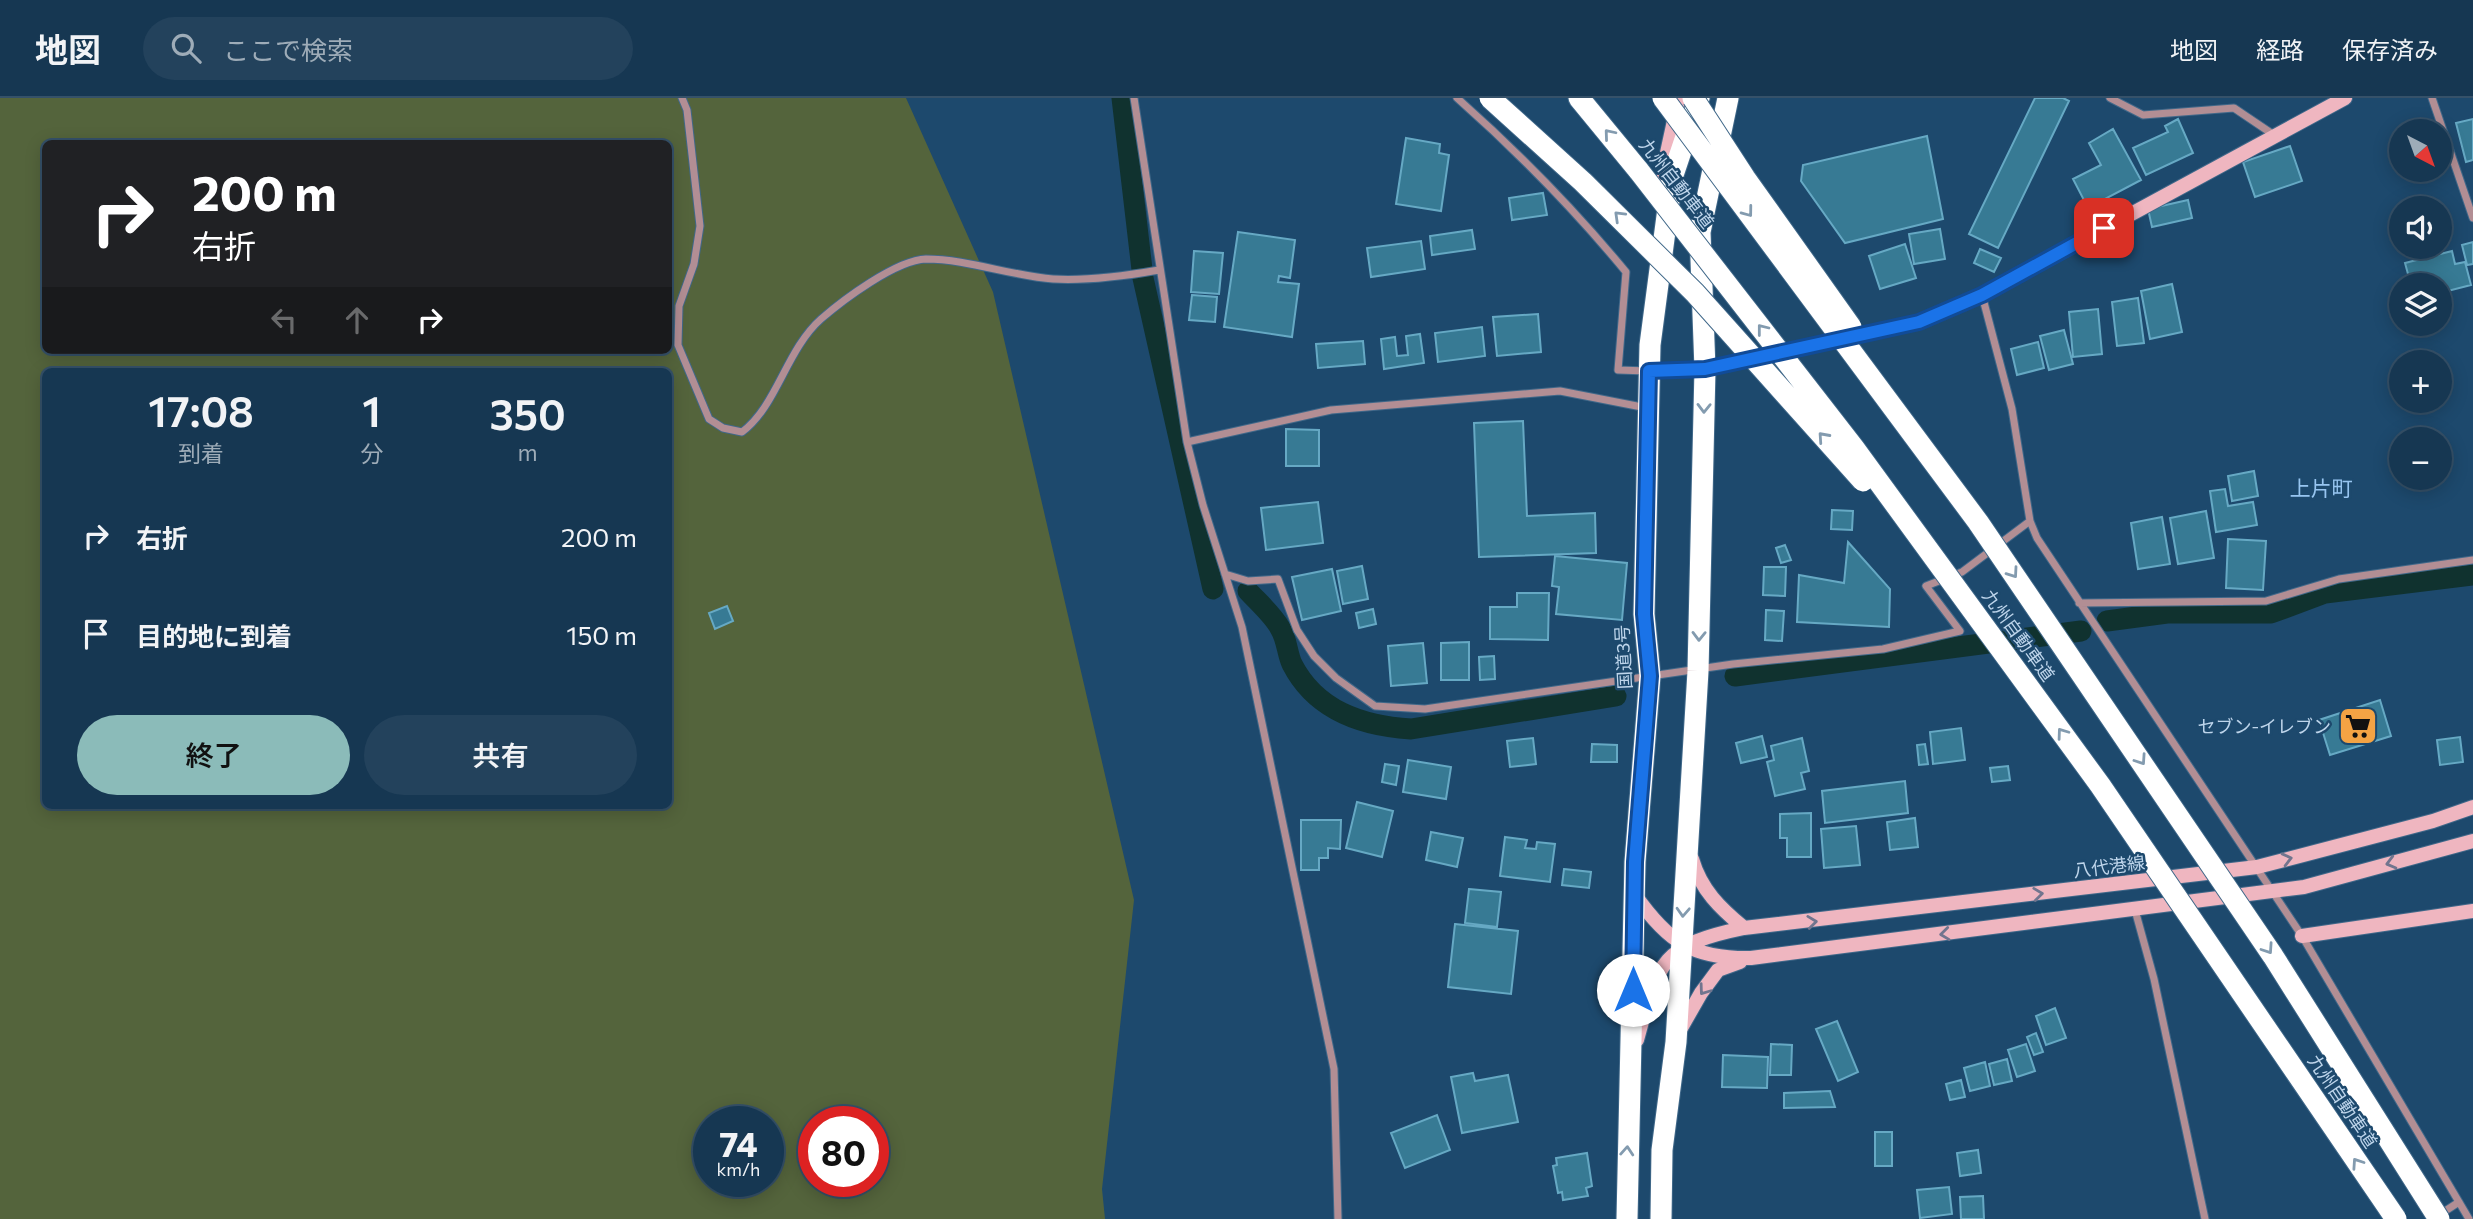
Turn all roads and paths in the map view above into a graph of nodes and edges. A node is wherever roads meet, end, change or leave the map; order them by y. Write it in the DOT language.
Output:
graph roads {
  1 [pos="682,98"];
  2 [pos="1134,98"];
  3 [pos="1457,98"];
  4 [pos="1490,98"];
  5 [pos="1579,98"];
  6 [pos="1663,98"];
  7 [pos="1679,98"];
  8 [pos="1693,98"];
  9 [pos="1699,98"];
  10 [pos="1728,98"];
  11 [pos="2110,98"];
  12 [pos="2234,98"];
  13 [pos="2346,98"];
  14 [pos="2432,98"];
  15 [pos="2234,108"];
  16 [pos="2274,135"];
  17 [pos="2473,218"];
  18 [pos="1159,270"];
  19 [pos="1982,295"];
  20 [pos="1650,345"];
  21 [pos="1705,369"];
  22 [pos="1649,371"];
  23 [pos="1648,408"];
  24 [pos="1187,442"];
  25 [pos="2030,520"];
  26 [pos="1978,522"];
  27 [pos="2473,560"];
  28 [pos="1225,574"];
  29 [pos="1950,579"];
  30 [pos="2079,603"];
  31 [pos="1698,670"];
  32 [pos="1650,676"];
  33 [pos="2473,807"];
  34 [pos="2473,841"];
  35 [pos="1687,845"];
  36 [pos="2257,867"];
  37 [pos="2273,892"];
  38 [pos="1634,895"];
  39 [pos="2135,910"];
  40 [pos="2473,911"];
  41 [pos="1744,928"];
  42 [pos="2302,936"];
  43 [pos="1681,946"];
  44 [pos="1751,958"];
  45 [pos="1676,1042"];
  46 [pos="1633,1055"];
  47 [pos="2459,1202"];
  48 [pos="1338,1219"];
  49 [pos="1627,1219"];
  50 [pos="1661,1219"];
  51 [pos="2205,1219"];
  52 [pos="2396,1219"];
  53 [pos="2432,1219"];
  54 [pos="2439,1219"];
  55 [pos="2469,1219"];
  1 -- 18 [label="street"];
  2 -- 18 [label="street"];
  3 -- 22 [label="street"];
  29 -- 4 [label="highway, one-way, bridge"];
  29 -- 5 [label="highway, 九州自動車道, one-way, bridge"];
  6 -- 26 [label="highway, 九州自動車道, one-way, bridge"];
  7 -- 20 [label="main road"];
  8 -- 26 [label="highway, bridge"];
  9 -- 20 [label="highway, 国道3号"];
  10 -- 21 [label="highway"];
  11 -- 15 [label="street"];
  12 -- 15 [label="street"];
  13 -- 16 [label="main road"];
  14 -- 17 [label="street"];
  15 -- 16 [label="street"];
  16 -- 19 [label="main road"];
  18 -- 24 [label="street"];
  19 -- 21 [label="main road"];
  19 -- 25 [label="street"];
  20 -- 22 [label="highway, 国道3号"];
  21 -- 22 [label="main road"];
  21 -- 31 [label="highway, one-way"];
  22 -- 23 [label="highway, 国道3号"];
  23 -- 24 [label="street"];
  23 -- 32 [label="highway, 国道3号"];
  24 -- 28 [label="street"];
  25 -- 30 [label="street"];
  25 -- 31 [label="street"];
  26 -- 54 [label="highway, 九州自動車道, one-way, bridge"];
  27 -- 30 [label="street"];
  28 -- 32 [label="street"];
  28 -- 48 [label="street"];
  52 -- 29 [label="highway, 九州自動車道, one-way, bridge"];
  30 -- 36 [label="street"];
  31 -- 32 [label="street"];
  31 -- 35 [label="highway"];
  32 -- 38 [label="highway, 国道3号"];
  36 -- 33 [label="main road, 八代港線, one-way"];
  34 -- 37 [label="main road, one-way"];
  35 -- 41 [label="main road"];
  35 -- 43 [label="highway, one-way"];
  36 -- 37 [label="street"];
  41 -- 36 [label="main road, 八代港線, one-way"];
  37 -- 39 [label="main road"];
  37 -- 42 [label="street"];
  38 -- 43 [label="main road"];
  38 -- 46 [label="highway, 国道3号"];
  39 -- 44 [label="main road, one-way"];
  39 -- 51 [label="street"];
  40 -- 42 [label="main road"];
  41 -- 43 [label="main road, 八代港線"];
  42 -- 47 [label="street"];
  43 -- 44 [label="main road"];
  43 -- 45 [label="highway"];
  43 -- 46 [label="main road, 八代港線"];
  44 -- 45 [label="main road, one-way"];
  45 -- 50 [label="highway"];
  49 -- 46 [label="highway, 国道3号, one-way"];
  47 -- 53 [label="street"];
  47 -- 55 [label="street"];
}
